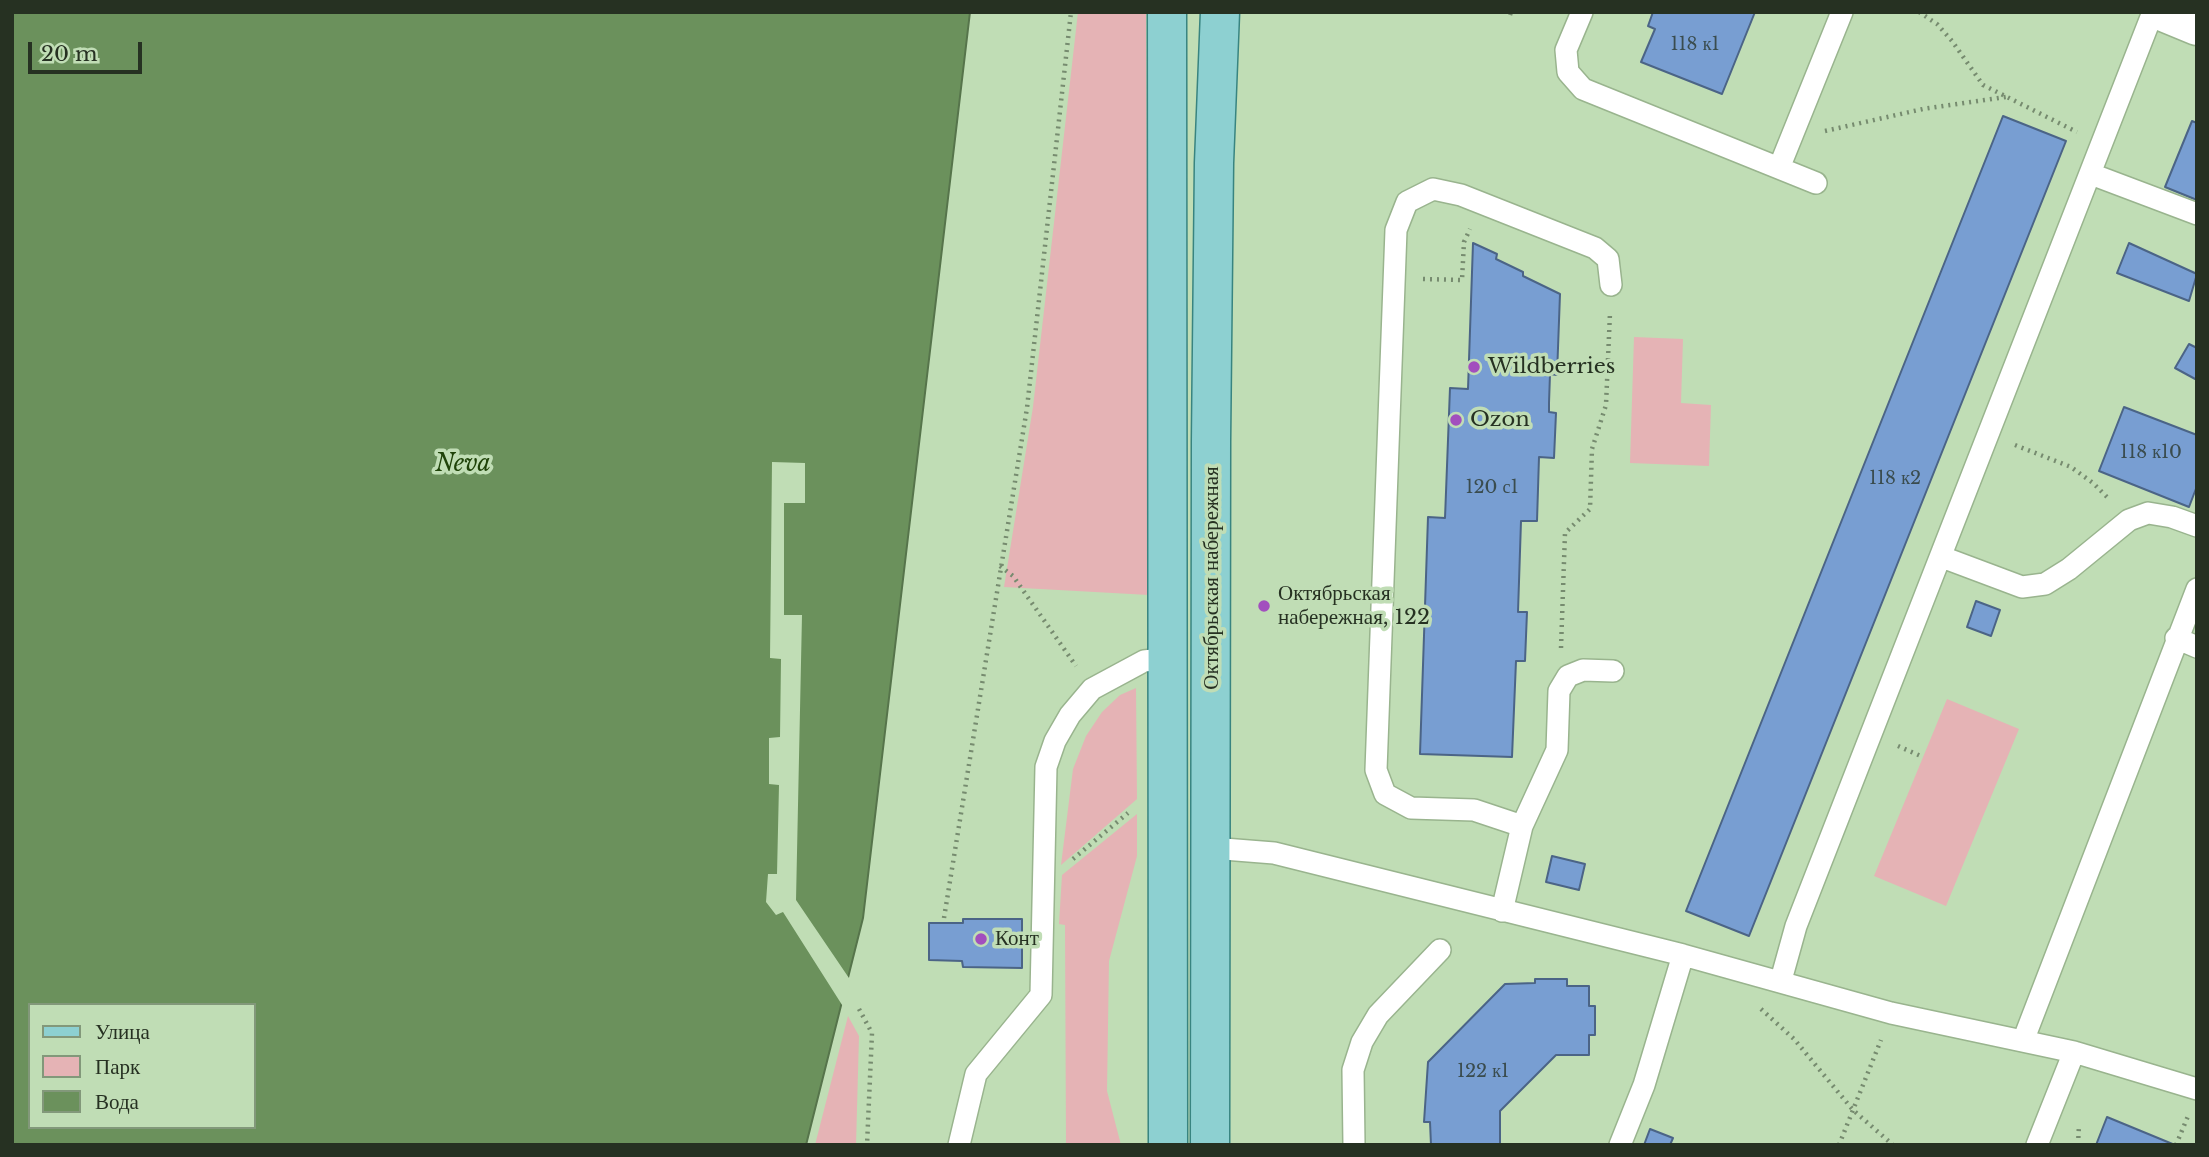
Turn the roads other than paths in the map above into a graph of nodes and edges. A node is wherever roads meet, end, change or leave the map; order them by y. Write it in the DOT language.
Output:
graph roads {
  1 [pos="1167,12"];
  2 [pos="1220,12"];
  3 [pos="1582,12"];
  4 [pos="1842,12"];
  5 [pos="2153,12"];
  6 [pos="2163,12"];
  7 [pos="2197,26"];
  8 [pos="1779,168"];
  9 [pos="2091,174"];
  10 [pos="1816,183"];
  11 [pos="2197,214"];
  12 [pos="1611,285"];
  13 [pos="2197,526"];
  14 [pos="1942,557"];
  15 [pos="2197,589"];
  16 [pos="2176,638"];
  17 [pos="2197,647"];
  18 [pos="1170,658"];
  19 [pos="1612,671"];
  20 [pos="1522,826"];
  21 [pos="1211,848"];
  22 [pos="1502,911"];
  23 [pos="1440,950"];
  24 [pos="1683,955"];
  25 [pos="1781,980"];
  26 [pos="2024,1041"];
  27 [pos="2074,1052"];
  28 [pos="2197,1089"];
  29 [pos="960,1145"];
  30 [pos="1168,1145"];
  31 [pos="1210,1145"];
  32 [pos="1354,1145"];
  33 [pos="1620,1145"];
  34 [pos="2037,1145"];
  1 -- 18 [label="main road, Октябрьская набережная"];
  2 -- 21 [label="main road, Октябрьская набережная"];
  3 -- 8 [label="lane"];
  4 -- 8 [label="lane"];
  5 -- 9 [label="lane"];
  6 -- 7 [label="street"];
  8 -- 10 [label="lane"];
  9 -- 11 [label="lane"];
  9 -- 14 [label="lane"];
  12 -- 20 [label="lane"];
  13 -- 14 [label="lane"];
  14 -- 25 [label="lane"];
  15 -- 16 [label="lane"];
  16 -- 17 [label="lane"];
  16 -- 26 [label="lane"];
  18 -- 29 [label="lane"];
  18 -- 30 [label="main road, Октябрьская набережная"];
  19 -- 20 [label="lane"];
  20 -- 22 [label="lane"];
  21 -- 22 [label="lane"];
  21 -- 31 [label="main road, Октябрьская набережная"];
  22 -- 24 [label="lane"];
  23 -- 32 [label="lane"];
  24 -- 25 [label="lane"];
  24 -- 33 [label="lane"];
  25 -- 26 [label="lane"];
  26 -- 27 [label="lane"];
  27 -- 28 [label="lane"];
  27 -- 34 [label="lane"];
}
